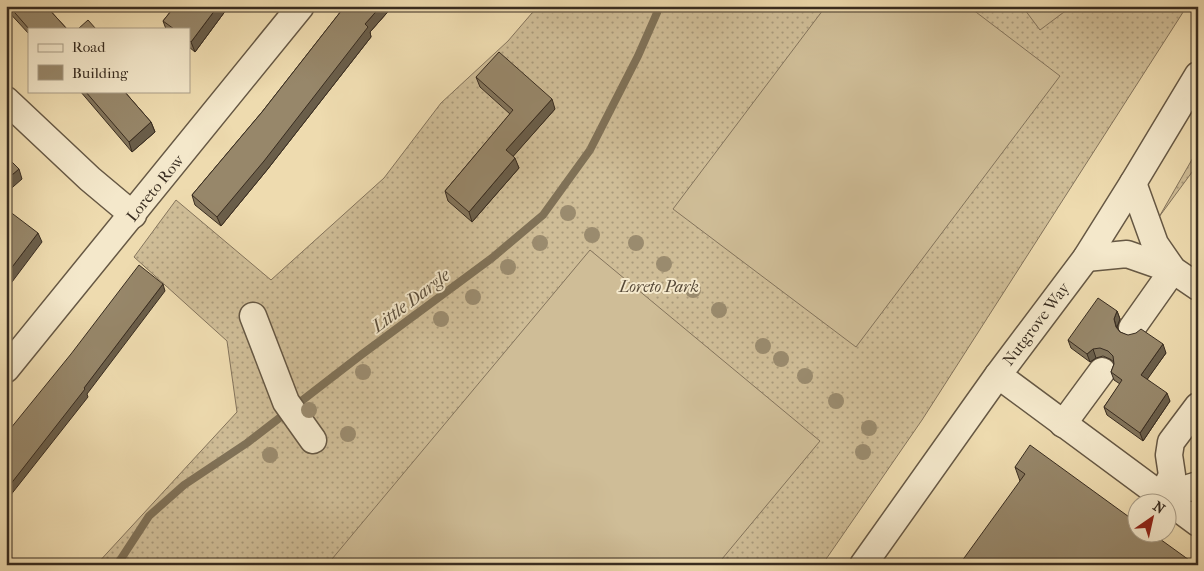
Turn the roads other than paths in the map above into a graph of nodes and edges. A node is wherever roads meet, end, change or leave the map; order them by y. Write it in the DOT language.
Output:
graph roads {
  1 [pos="301,6"];
  2 [pos="1198,76"];
  3 [pos="6,100"];
  4 [pos="1134,184"];
  5 [pos="133,215"];
  6 [pos="1086,258"];
  7 [pos="1173,270"];
  8 [pos="1198,287"];
  9 [pos="253,316"];
  10 [pos="1132,328"];
  11 [pos="6,369"];
  12 [pos="1102,371"];
  13 [pos="998,375"];
  14 [pos="1198,406"];
  15 [pos="1063,424"];
  16 [pos="313,440"];
  17 [pos="1198,485"];
  18 [pos="1159,494"];
  19 [pos="1163,494"];
  20 [pos="1169,494"];
  21 [pos="1176,506"];
  22 [pos="1198,523"];
  23 [pos="863,565"];
  1 -- 5 [label="street, Loreto Row"];
  2 -- 4 [label="street, Nutgrove Way"];
  3 -- 5 [label="street"];
  4 -- 6 [label="street, Nutgrove Way"];
  4 -- 7 [label="street"];
  5 -- 11 [label="street, Loreto Row"];
  6 -- 7 [label="street"];
  6 -- 13 [label="street, Nutgrove Way"];
  7 -- 8 [label="street"];
  7 -- 10 [label="street"];
  9 -- 16 [label="street"];
  12 -- 15 [label="street"];
  13 -- 15 [label="street"];
  13 -- 23 [label="street, Nutgrove Way"];
  14 -- 19 [label="street"];
  15 -- 18 [label="street"];
  17 -- 20 [label="street"];
  21 -- 22 [label="street"];
}
